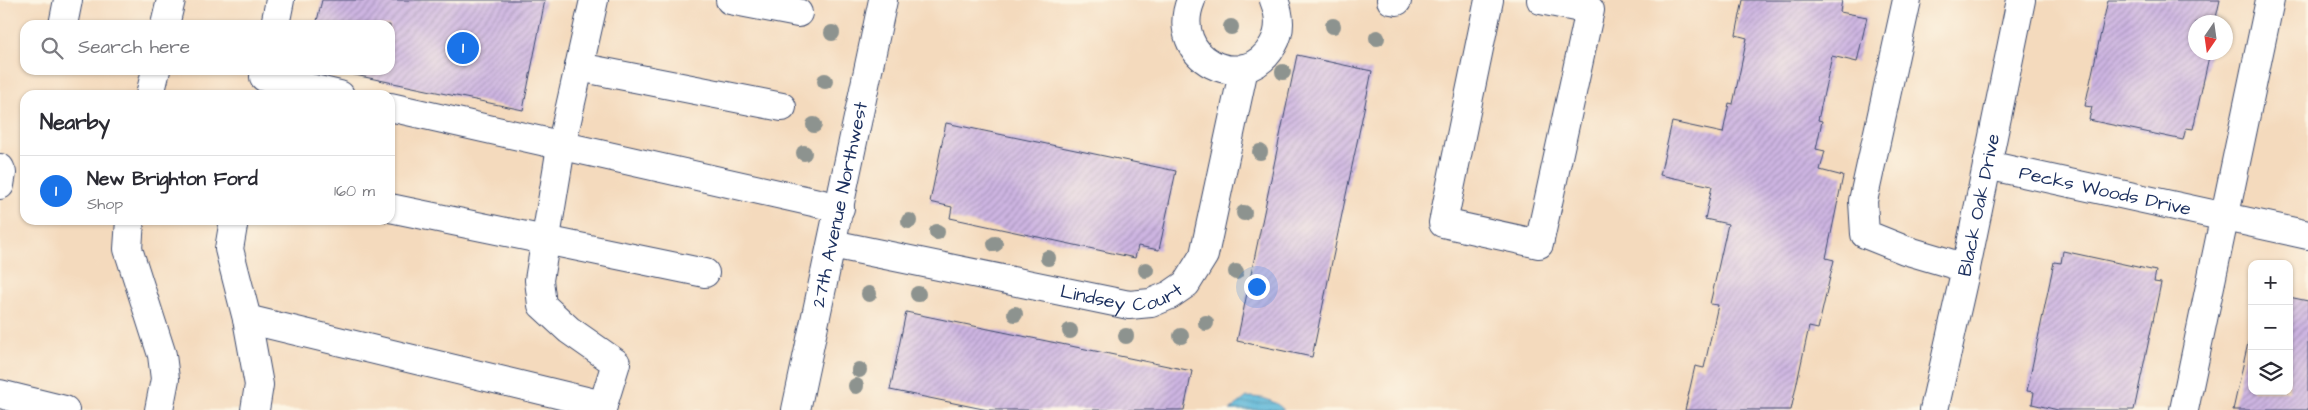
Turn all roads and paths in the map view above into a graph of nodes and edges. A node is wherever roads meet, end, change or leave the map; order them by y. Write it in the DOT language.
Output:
graph roads {
  1 [pos="68,0"];
  2 [pos="171,0"];
  3 [pos="280,0"];
  4 [pos="594,0"];
  5 [pos="730,0"];
  6 [pos="883,0"];
  7 [pos="1190,0"];
  8 [pos="1274,0"];
  9 [pos="1489,0"];
  10 [pos="1540,0"];
  11 [pos="1907,0"];
  12 [pos="2021,0"];
  13 [pos="2270,0"];
  14 [pos="798,13"];
  15 [pos="64,20"];
  16 [pos="167,20"];
  17 [pos="276,20"];
  18 [pos="579,67"];
  19 [pos="1244,68"];
  20 [pos="155,75"];
  21 [pos="263,81"];
  22 [pos="151,90"];
  23 [pos="312,90"];
  24 [pos="782,107"];
  25 [pos="395,108"];
  26 [pos="561,147"];
  27 [pos="1987,165"];
  28 [pos="0,168"];
  29 [pos="0,185"];
  30 [pos="840,208"];
  31 [pos="395,209"];
  32 [pos="2224,215"];
  33 [pos="130,225"];
  34 [pos="233,225"];
  35 [pos="2308,234"];
  36 [pos="546,242"];
  37 [pos="832,244"];
  38 [pos="1966,268"];
  39 [pos="706,274"];
  40 [pos="247,319"];
  41 [pos="0,394"];
  42 [pos="34,405"];
  43 [pos="603,408"];
  44 [pos="65,410"];
  45 [pos="159,410"];
  46 [pos="256,410"];
  47 [pos="796,410"];
  48 [pos="1934,410"];
  49 [pos="2184,410"];
  1 -- 15 [label="street"];
  2 -- 16 [label="street"];
  3 -- 17 [label="street"];
  4 -- 18 [label="street"];
  5 -- 14 [label="street"];
  6 -- 30 [label="street, 27th Avenue Northwest"];
  7 -- 19 [label="street"];
  8 -- 19 [label="street"];
  9 -- 10 [label="street"];
  11 -- 38 [label="street"];
  12 -- 27 [label="street, Black Oak Drive"];
  13 -- 32 [label="street"];
  18 -- 24 [label="street"];
  18 -- 26 [label="street"];
  19 -- 37 [label="street, Lindsey Court"];
  20 -- 22 [label="street"];
  21 -- 23 [label="street"];
  25 -- 26 [label="street"];
  26 -- 30 [label="street"];
  26 -- 36 [label="street"];
  27 -- 32 [label="street, Pecks Woods Drive"];
  27 -- 38 [label="street, Black Oak Drive"];
  28 -- 29 [label="street"];
  30 -- 37 [label="street, 27th Avenue Northwest"];
  31 -- 36 [label="street"];
  32 -- 35 [label="street, Pecks Woods Drive"];
  32 -- 49 [label="street"];
  33 -- 45 [label="street"];
  34 -- 40 [label="street"];
  36 -- 39 [label="street"];
  36 -- 43 [label="street"];
  37 -- 47 [label="street, 27th Avenue Northwest"];
  38 -- 48 [label="street, Black Oak Drive"];
  40 -- 43 [label="street"];
  40 -- 46 [label="street"];
  41 -- 42 [label="street"];
  42 -- 44 [label="street"];
}
